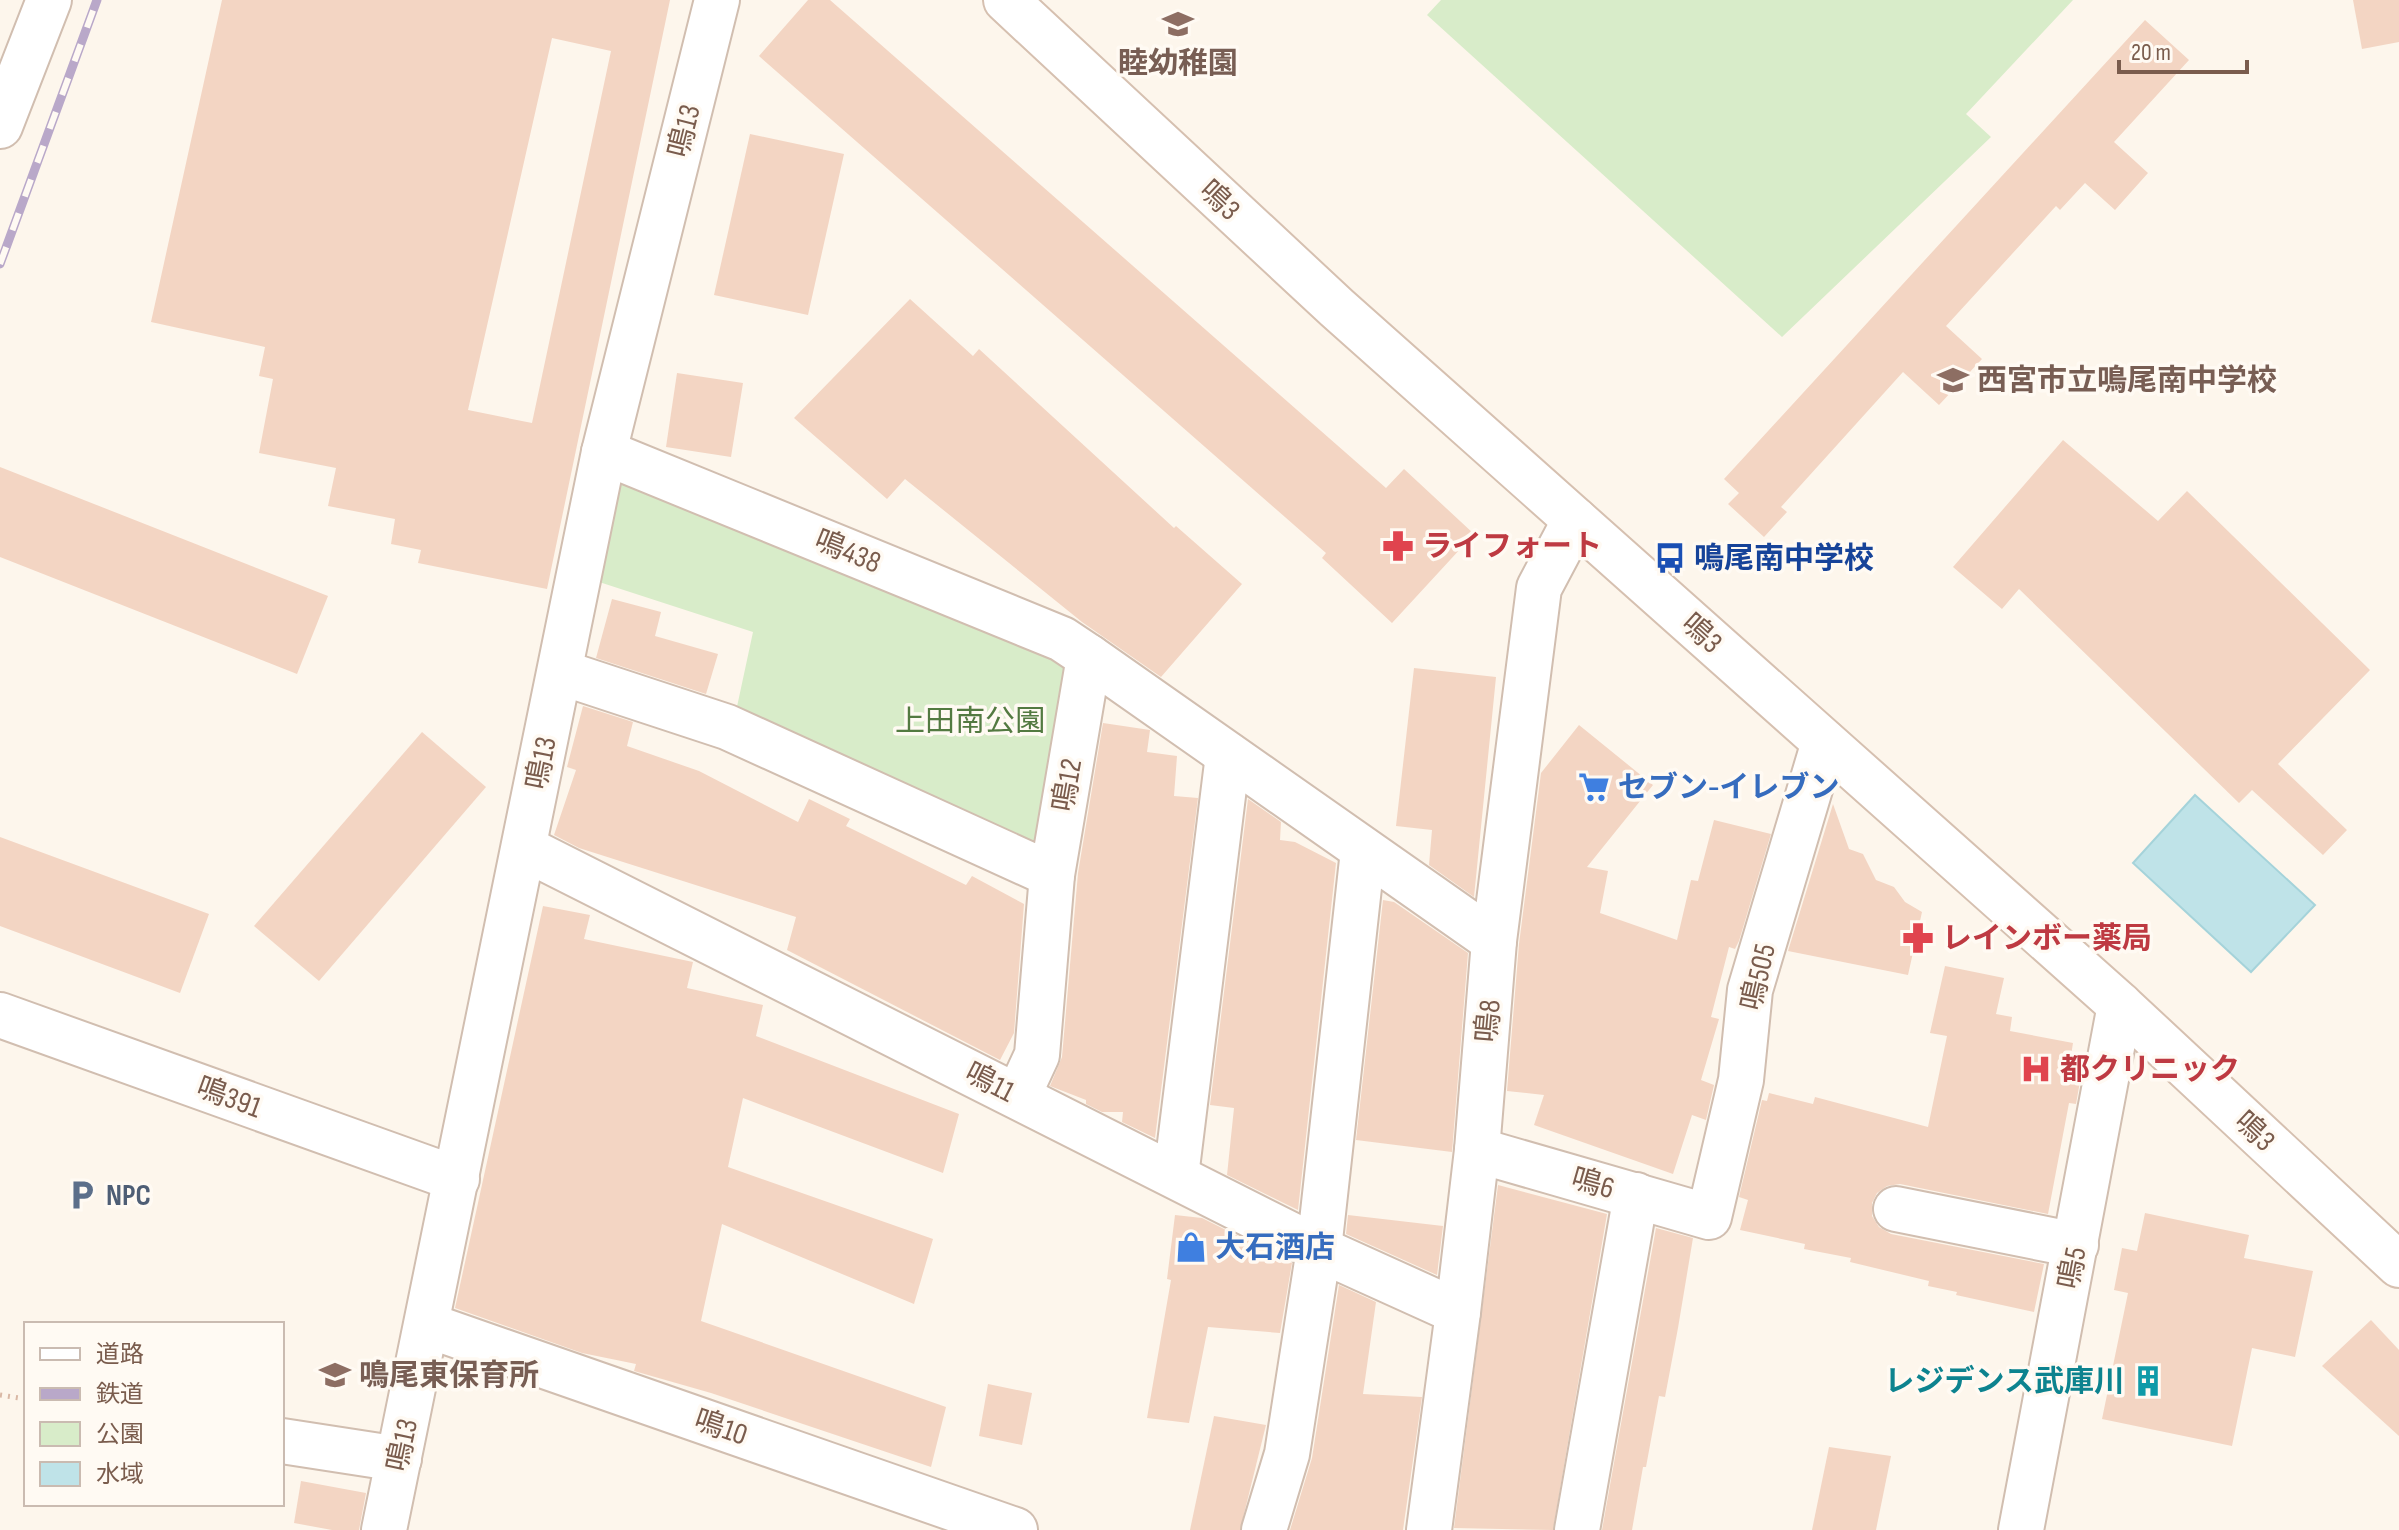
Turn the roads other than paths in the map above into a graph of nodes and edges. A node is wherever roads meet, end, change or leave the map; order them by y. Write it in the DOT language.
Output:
graph roads {
  1 [pos="49,0"];
  2 [pos="717,0"];
  3 [pos="1006,0"];
  4 [pos="1,121"];
  5 [pos="604,452"];
  6 [pos="1575,520"];
  7 [pos="1089,657"];
  8 [pos="560,672"];
  9 [pos="1824,742"];
  10 [pos="1228,755"];
  11 [pos="524,848"];
  12 [pos="1363,851"];
  13 [pos="1052,875"];
  14 [pos="1494,941"];
  15 [pos="2120,1005"];
  16 [pos="0,1015"];
  17 [pos="1018,1096"];
  18 [pos="1477,1150"];
  19 [pos="1176,1176"];
  20 [pos="457,1179"];
  21 [pos="1636,1195"];
  22 [pos="1896,1209"];
  23 [pos="1709,1217"];
  24 [pos="2076,1245"];
  25 [pos="1319,1249"];
  26 [pos="2399,1265"];
  27 [pos="1458,1312"];
  28 [pos="427,1325"];
  29 [pos="284,1441"];
  30 [pos="399,1459"];
  31 [pos="384,1530"];
  32 [pos="1015,1530"];
  33 [pos="1264,1530"];
  34 [pos="1429,1530"];
  35 [pos="1577,1530"];
  36 [pos="2021,1530"];
  1 -- 4 [label="street"];
  2 -- 5 [label="street, 鳴13"];
  3 -- 6 [label="street, 鳴3"];
  5 -- 7 [label="street, 鳴438"];
  5 -- 8 [label="street, 鳴13"];
  6 -- 9 [label="street, 鳴3"];
  6 -- 14 [label="street, 鳴8"];
  7 -- 10 [label="street"];
  7 -- 13 [label="street, 鳴12"];
  8 -- 11 [label="street, 鳴13"];
  8 -- 13 [label="street"];
  9 -- 15 [label="street, 鳴3"];
  9 -- 23 [label="street, 鳴505"];
  10 -- 12 [label="street"];
  10 -- 19 [label="street"];
  11 -- 17 [label="street, 鳴11"];
  11 -- 20 [label="street, 鳴13"];
  12 -- 14 [label="street"];
  12 -- 25 [label="street"];
  13 -- 17 [label="street, 鳴12"];
  14 -- 18 [label="street, 鳴8"];
  15 -- 24 [label="street, 鳴5"];
  15 -- 26 [label="street, 鳴3"];
  16 -- 20 [label="street, 鳴391"];
  17 -- 19 [label="street, 鳴11"];
  18 -- 21 [label="street, 鳴6"];
  18 -- 27 [label="street, 鳴8"];
  19 -- 25 [label="street, 鳴11"];
  20 -- 28 [label="street, 鳴13"];
  21 -- 23 [label="street, 鳴6"];
  21 -- 35 [label="street"];
  22 -- 24 [label="street"];
  24 -- 36 [label="street, 鳴5"];
  25 -- 27 [label="street, 鳴11"];
  25 -- 33 [label="street"];
  27 -- 34 [label="street, 鳴8"];
  28 -- 30 [label="street, 鳴13"];
  28 -- 32 [label="street, 鳴10"];
  29 -- 30 [label="street"];
  30 -- 31 [label="street, 鳴13"];
}
